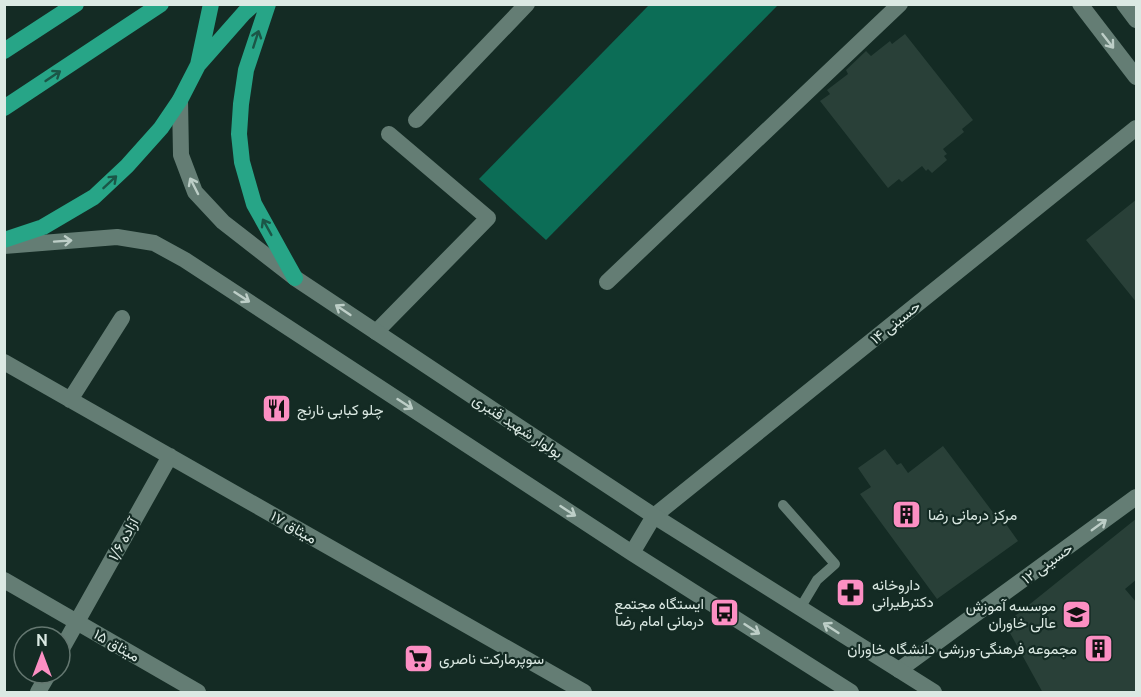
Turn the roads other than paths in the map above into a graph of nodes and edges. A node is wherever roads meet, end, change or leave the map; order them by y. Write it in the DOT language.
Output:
graph roads {
  1 [pos="76,4"];
  2 [pos="161,4"];
  3 [pos="211,4"];
  4 [pos="254,4"];
  5 [pos="268,4"];
  6 [pos="527,4"];
  7 [pos="900,4"];
  8 [pos="1080,4"];
  9 [pos="1124,4"];
  10 [pos="1137,21"];
  11 [pos="4,51"];
  12 [pos="198,65"];
  13 [pos="1137,77"];
  14 [pos="180,100"];
  15 [pos="4,108"];
  16 [pos="416,120"];
  17 [pos="1137,128"];
  18 [pos="389,134"];
  19 [pos="4,240"];
  20 [pos="4,246"];
  21 [pos="295,278"];
  22 [pos="607,282"];
  23 [pos="122,318"];
  24 [pos="376,332"];
  25 [pos="4,362"];
  26 [pos="70,400"];
  27 [pos="170,456"];
  28 [pos="1137,497"];
  29 [pos="783,505"];
  30 [pos="654,516"];
  31 [pos="632,553"];
  32 [pos="4,580"];
  33 [pos="803,610"];
  34 [pos="77,622"];
  35 [pos="72,631"];
  36 [pos="899,670"];
  37 [pos="579,691"];
  38 [pos="198,693"];
  39 [pos="851,693"];
  40 [pos="934,693"];
  1 -- 11 [label="highway"];
  15 -- 2 [label="highway, one-way"];
  3 -- 12 [label="highway"];
  4 -- 12 [label="highway"];
  21 -- 5 [label="highway, one-way"];
  6 -- 16 [label="street"];
  7 -- 22 [label="street"];
  8 -- 13 [label="street, one-way"];
  9 -- 10 [label="street"];
  12 -- 14 [label="highway"];
  19 -- 14 [label="highway, one-way"];
  21 -- 14 [label="street, بولوار شهید قنبری, one-way"];
  17 -- 30 [label="street, حسینی ۱۴"];
  18 -- 24 [label="street"];
  20 -- 31 [label="street, one-way"];
  24 -- 21 [label="street, بولوار شهید قنبری, one-way"];
  23 -- 26 [label="street"];
  24 -- 30 [label="street, بولوار شهید قنبری"];
  25 -- 26 [label="street, میثاق ۱۷"];
  26 -- 27 [label="street, میثاق ۱۷"];
  27 -- 34 [label="street, آزاده ۱/۶"];
  27 -- 37 [label="street, میثاق ۱۷"];
  36 -- 28 [label="street, حسینی ۱۲, one-way"];
  29 -- 33 [label="lane"];
  30 -- 31 [label="street"];
  30 -- 33 [label="street, بولوار شهید قنبری"];
  31 -- 39 [label="street, one-way"];
  32 -- 34 [label="street, میثاق ۱۵"];
  36 -- 33 [label="street, بولوار شهید قنبری, one-way"];
  34 -- 35 [label="street, آزاده ۱/۶"];
  34 -- 38 [label="street, میثاق ۱۵"];
  36 -- 40 [label="street, بولوار شهید قنبری"];
}
